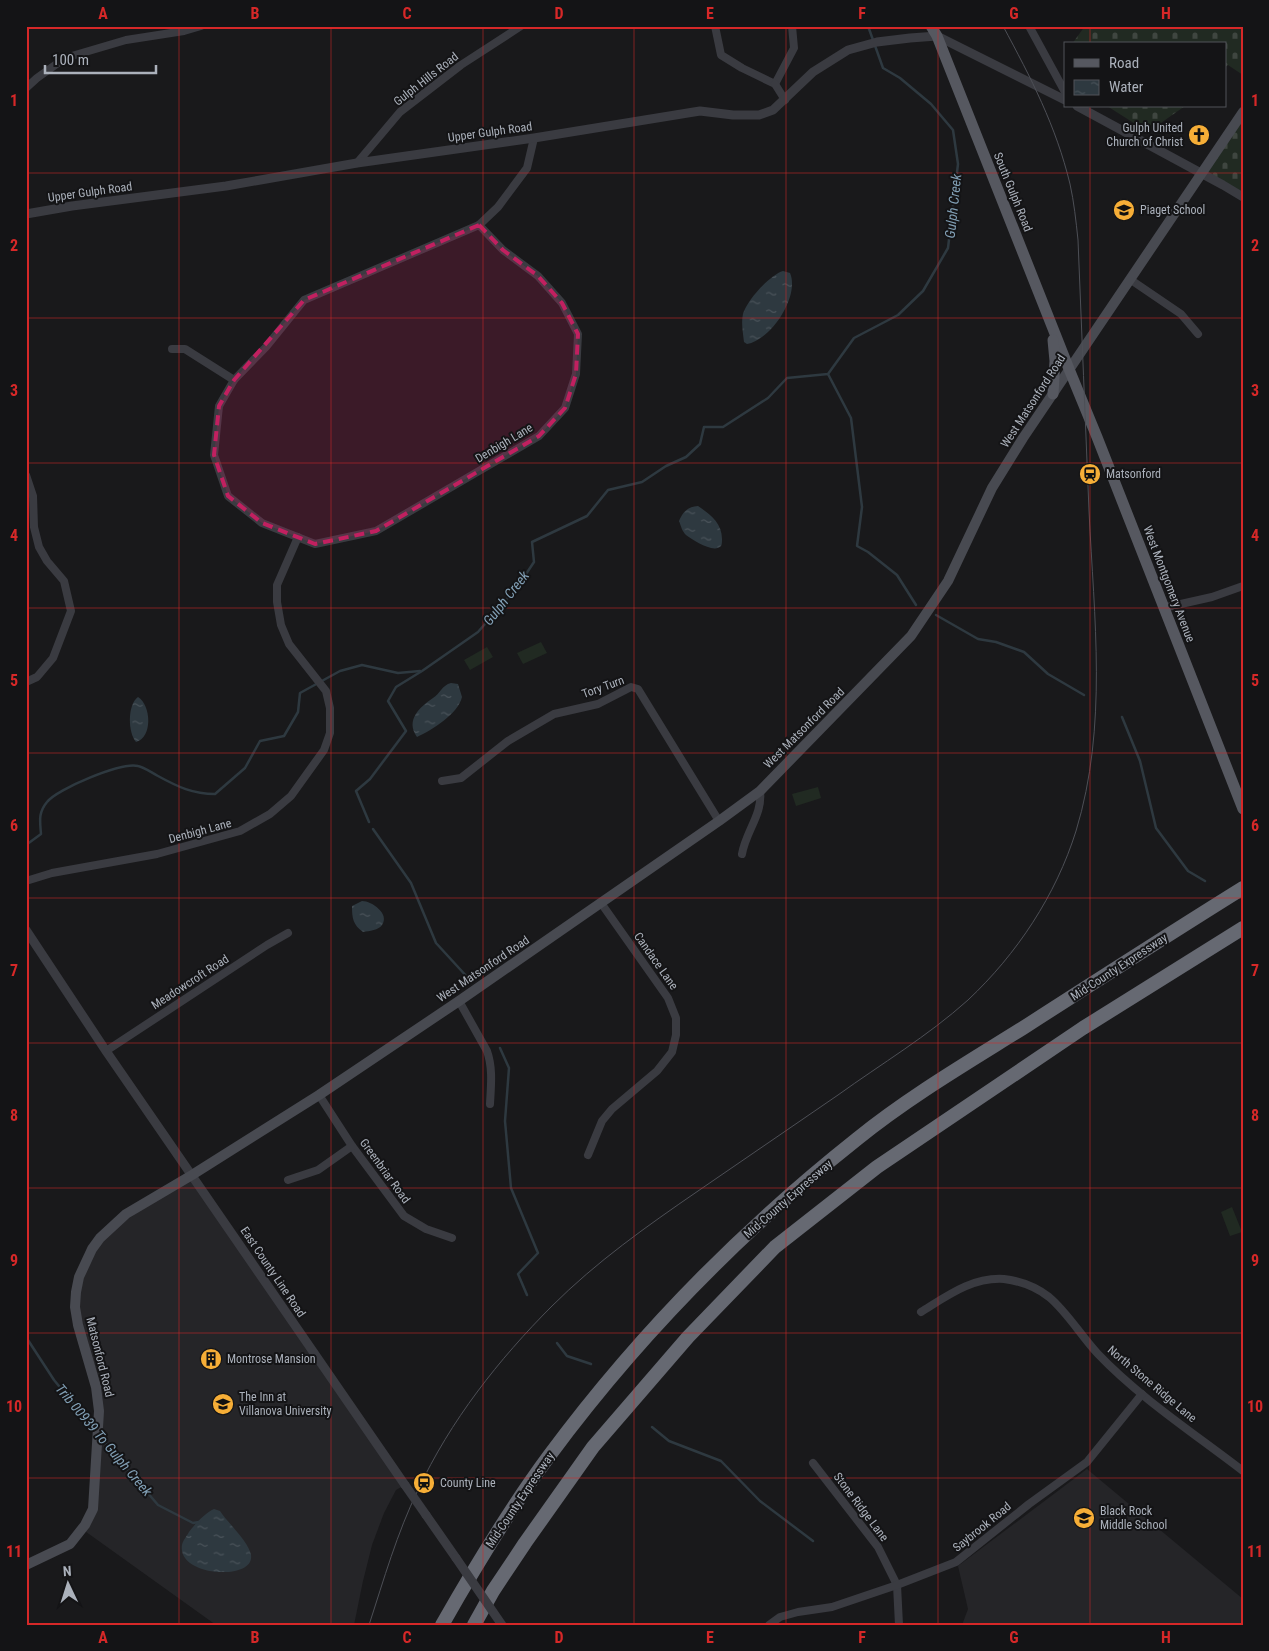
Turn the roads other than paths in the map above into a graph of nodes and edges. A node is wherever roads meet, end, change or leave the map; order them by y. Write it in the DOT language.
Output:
graph roads {
  1 [pos="201,26"];
  2 [pos="521,26"];
  3 [pos="715,26"];
  4 [pos="792,26"];
  5 [pos="1029,26"];
  6 [pos="934,31"];
  7 [pos="774,84"];
  8 [pos="26,88"];
  9 [pos="1064,90"];
  10 [pos="785,100"];
  11 [pos="1064,100"];
  12 [pos="1081,108"];
  13 [pos="1243,112"];
  14 [pos="534,138"];
  15 [pos="357,163"];
  16 [pos="1202,174"];
  17 [pos="1243,197"];
  18 [pos="26,214"];
  19 [pos="479,225"];
  20 [pos="1131,280"];
  21 [pos="1052,328"];
  22 [pos="1198,334"];
  23 [pos="172,349"];
  24 [pos="1069,369"];
  25 [pos="234,380"];
  26 [pos="1052,394"];
  27 [pos="26,475"];
  28 [pos="298,537"];
  29 [pos="1243,586"];
  30 [pos="1163,608"];
  31 [pos="26,682"];
  32 [pos="442,781"];
  33 [pos="760,791"];
  34 [pos="1243,809"];
  35 [pos="719,821"];
  36 [pos="742,854"];
  37 [pos="26,881"];
  38 [pos="1243,888"];
  39 [pos="601,903"];
  40 [pos="1243,928"];
  41 [pos="26,930"];
  42 [pos="288,933"];
  43 [pos="459,1001"];
  44 [pos="106,1051"];
  45 [pos="319,1095"];
  46 [pos="490,1104"];
  47 [pos="352,1146"];
  48 [pos="588,1155"];
  49 [pos="192,1176"];
  50 [pos="288,1180"];
  51 [pos="452,1238"];
  52 [pos="921,1312"];
  53 [pos="1142,1394"];
  54 [pos="813,1462"];
  55 [pos="1243,1471"];
  56 [pos="26,1565"];
  57 [pos="897,1585"];
  58 [pos="442,1625"];
  59 [pos="474,1625"];
  60 [pos="502,1625"];
  61 [pos="769,1625"];
  62 [pos="899,1625"];
  1 -- 8 [label="street"];
  2 -- 15 [label="street, Gulph Hills Road"];
  3 -- 7 [label="street"];
  4 -- 7 [label="street"];
  5 -- 9 [label="street"];
  6 -- 10 [label="street, Upper Gulph Road"];
  6 -- 11 [label="street"];
  6 -- 21 [label="main road, South Gulph Road"];
  7 -- 10 [label="street"];
  10 -- 14 [label="street, Upper Gulph Road"];
  12 -- 16 [label="street"];
  13 -- 16 [label="main road, West Matsonford Road"];
  14 -- 15 [label="street, Upper Gulph Road"];
  14 -- 19 [label="street, Denbigh Lane"];
  15 -- 18 [label="street, Upper Gulph Road"];
  16 -- 17 [label="street"];
  16 -- 20 [label="main road, West Matsonford Road"];
  19 -- 25 [label="street, Denbigh Lane"];
  19 -- 28 [label="street, Denbigh Lane"];
  20 -- 22 [label="street"];
  20 -- 24 [label="main road, West Matsonford Road"];
  21 -- 24 [label="main road, South Gulph Road"];
  21 -- 26 [label="main road"];
  23 -- 25 [label="street"];
  24 -- 26 [label="main road, West Matsonford Road"];
  24 -- 30 [label="main road, West Montgomery Avenue"];
  25 -- 28 [label="street, Denbigh Lane"];
  26 -- 33 [label="main road, West Matsonford Road"];
  27 -- 31 [label="street"];
  28 -- 37 [label="street, Denbigh Lane"];
  29 -- 30 [label="street"];
  30 -- 34 [label="main road, West Montgomery Avenue"];
  32 -- 35 [label="street, Tory Turn"];
  33 -- 35 [label="main road, West Matsonford Road"];
  33 -- 36 [label="street"];
  35 -- 39 [label="main road, West Matsonford Road"];
  38 -- 58 [label="highway, Mid-County Expressway"];
  39 -- 43 [label="main road, West Matsonford Road"];
  39 -- 48 [label="street, Candace Lane"];
  40 -- 59 [label="highway"];
  41 -- 44 [label="street, East County Line Road"];
  42 -- 44 [label="street, Meadowcroft Road"];
  43 -- 45 [label="main road, West Matsonford Road"];
  43 -- 46 [label="street"];
  44 -- 49 [label="street, East County Line Road"];
  45 -- 47 [label="street, Greenbriar Road"];
  45 -- 49 [label="main road, West Matsonford Road"];
  47 -- 50 [label="street"];
  47 -- 51 [label="street, Greenbriar Road"];
  49 -- 56 [label="main road, Matsonford Road"];
  49 -- 60 [label="street, East County Line Road, bridge"];
  52 -- 53 [label="street, North Stone Ridge Lane"];
  53 -- 55 [label="street, North Stone Ridge Lane"];
  53 -- 57 [label="street, Saybrook Road"];
  54 -- 57 [label="street, Stone Ridge Lane"];
  57 -- 61 [label="street, Saybrook Road"];
  57 -- 62 [label="street, Stone Ridge Lane"];
}
